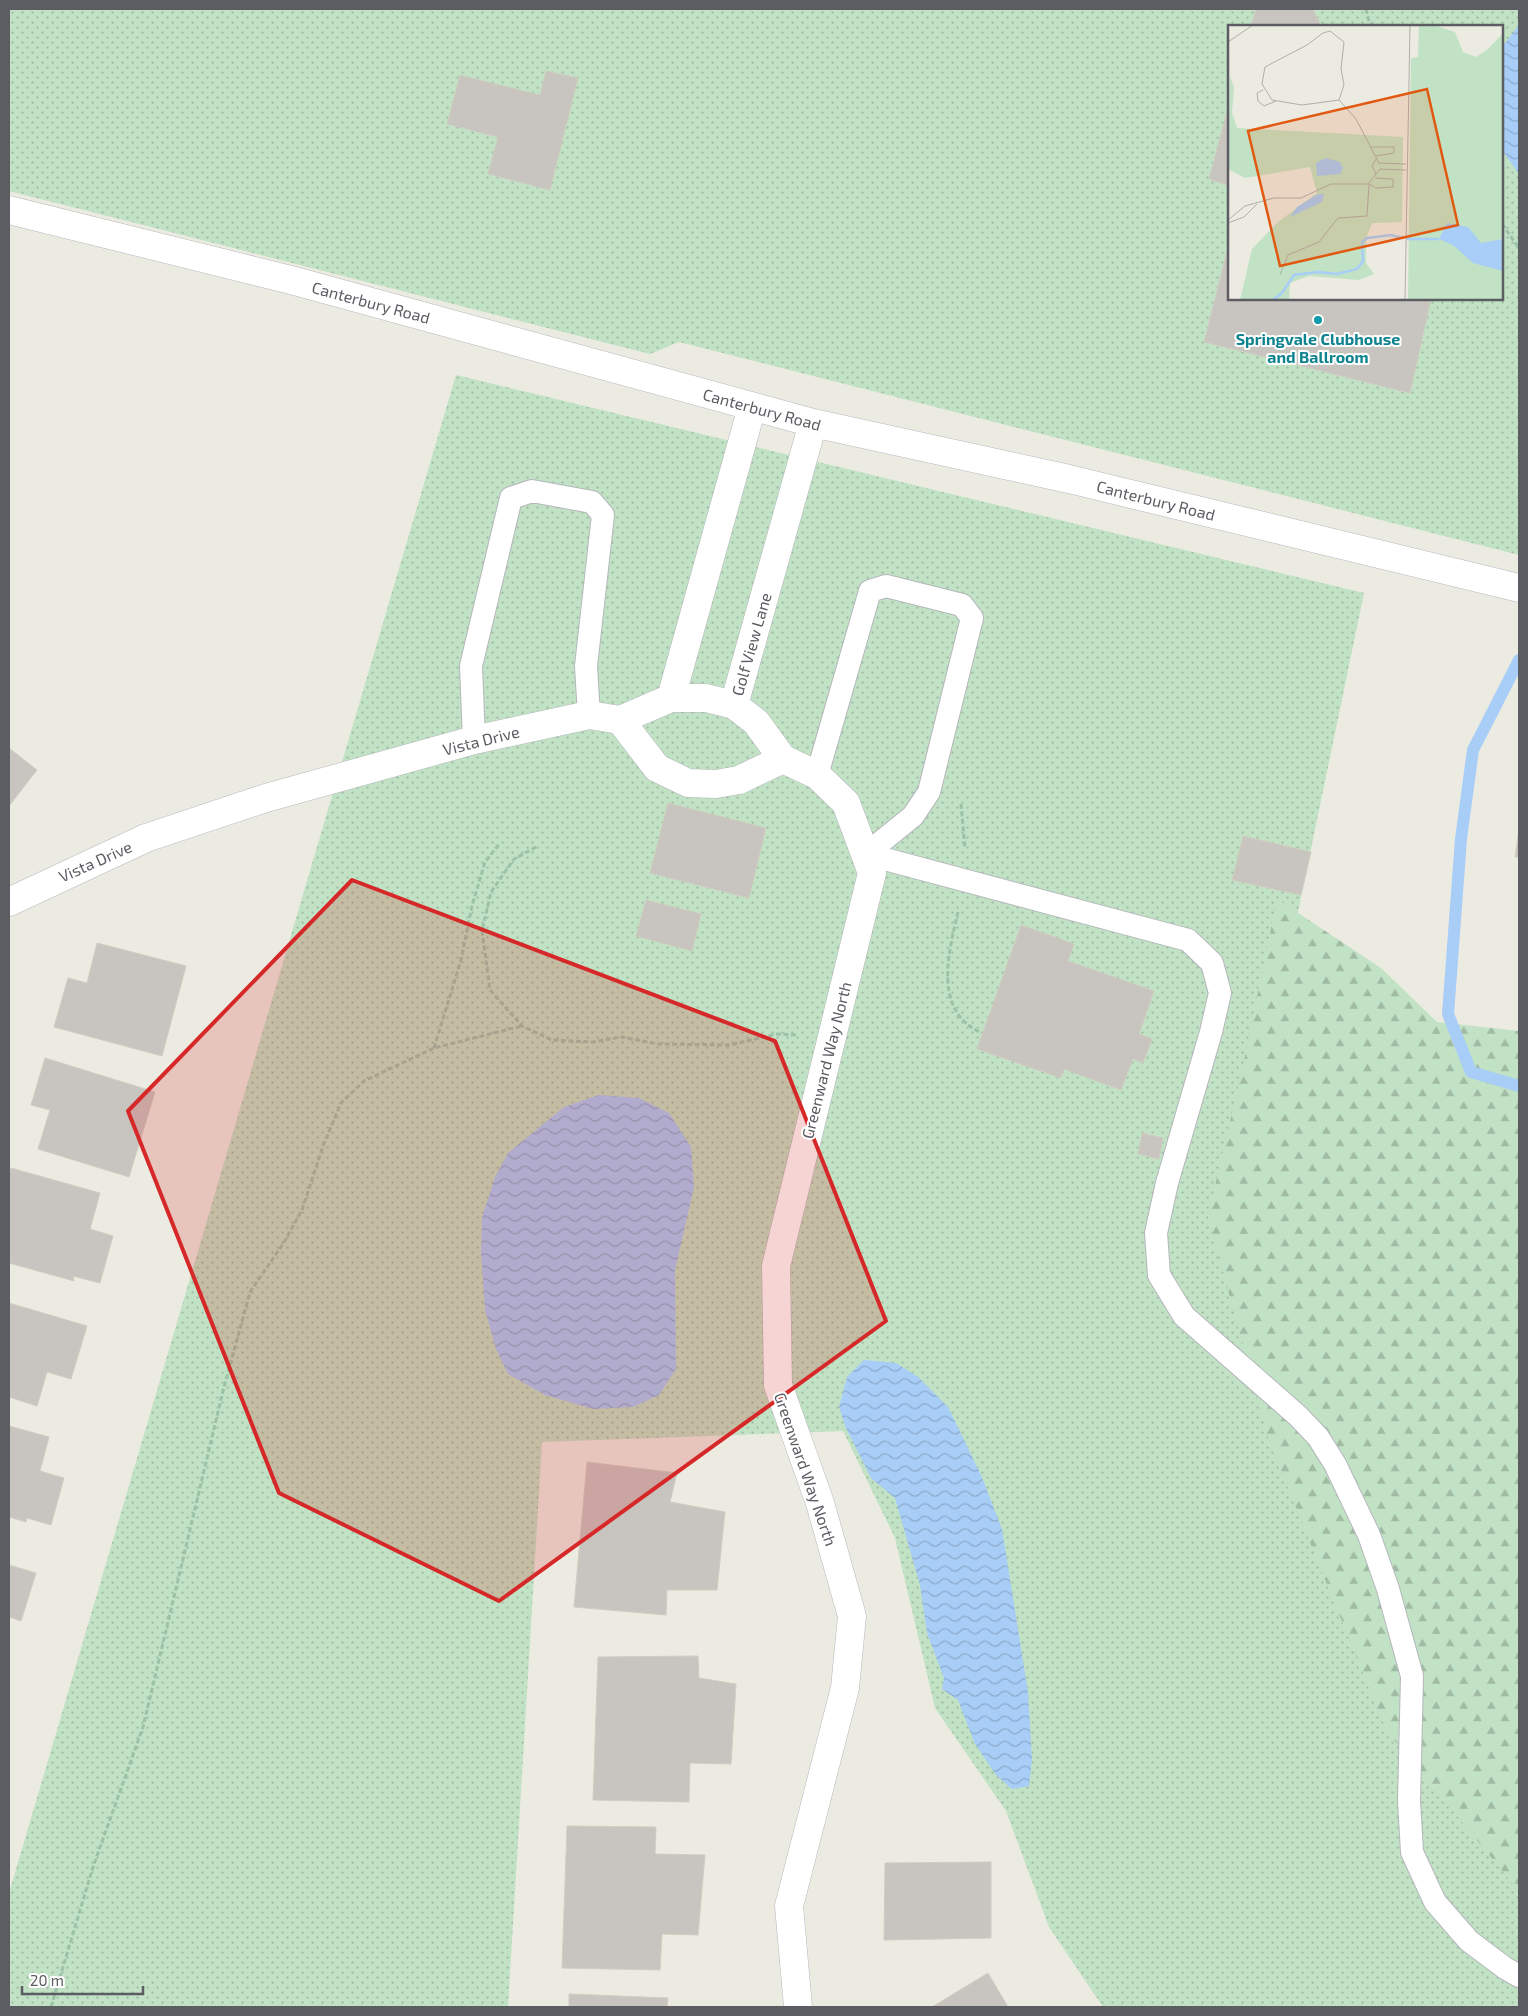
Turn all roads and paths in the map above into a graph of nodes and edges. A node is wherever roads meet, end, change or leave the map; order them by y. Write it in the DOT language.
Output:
graph roads {
  1 [pos="1366,9"];
  2 [pos="1371,25"];
  3 [pos="9,210"];
  4 [pos="1503,225"];
  5 [pos="1519,248"];
  6 [pos="752,407"];
  7 [pos="813,423"];
  8 [pos="1519,588"];
  9 [pos="671,698"];
  10 [pos="734,706"];
  11 [pos="589,715"];
  12 [pos="620,720"];
  13 [pos="474,740"];
  14 [pos="783,759"];
  15 [pos="817,774"];
  16 [pos="960,804"];
  17 [pos="500,843"];
  18 [pos="536,847"];
  19 [pos="966,857"];
  20 [pos="869,864"];
  21 [pos="9,902"];
  22 [pos="959,907"];
  23 [pos="522,1026"];
  24 [pos="982,1033"];
  25 [pos="802,1036"];
  26 [pos="434,1048"];
  27 [pos="1519,1976"];
  28 [pos="51,2007"];
  29 [pos="798,2007"];
  1 -- 2 [label="path"];
  3 -- 6 [label="street, Canterbury Road"];
  4 -- 5 [label="path"];
  6 -- 7 [label="street, Canterbury Road"];
  6 -- 9 [label="street"];
  7 -- 8 [label="street, Canterbury Road"];
  7 -- 10 [label="street, Golf View Lane"];
  9 -- 10 [label="street"];
  9 -- 12 [label="street"];
  10 -- 14 [label="street, Golf View Lane"];
  11 -- 12 [label="street, Vista Drive"];
  11 -- 13 [label="street, Vista Drive"];
  11 -- 13 [label="lane"];
  12 -- 14 [label="street"];
  13 -- 21 [label="street, Vista Drive"];
  14 -- 15 [label="street"];
  15 -- 20 [label="street"];
  15 -- 20 [label="lane"];
  16 -- 19 [label="path"];
  17 -- 26 [label="path"];
  18 -- 23 [label="path"];
  20 -- 27 [label="lane"];
  20 -- 29 [label="street, Greenward Way North"];
  22 -- 24 [label="path"];
  23 -- 25 [label="path"];
  23 -- 26 [label="path"];
  26 -- 28 [label="path"];
}
